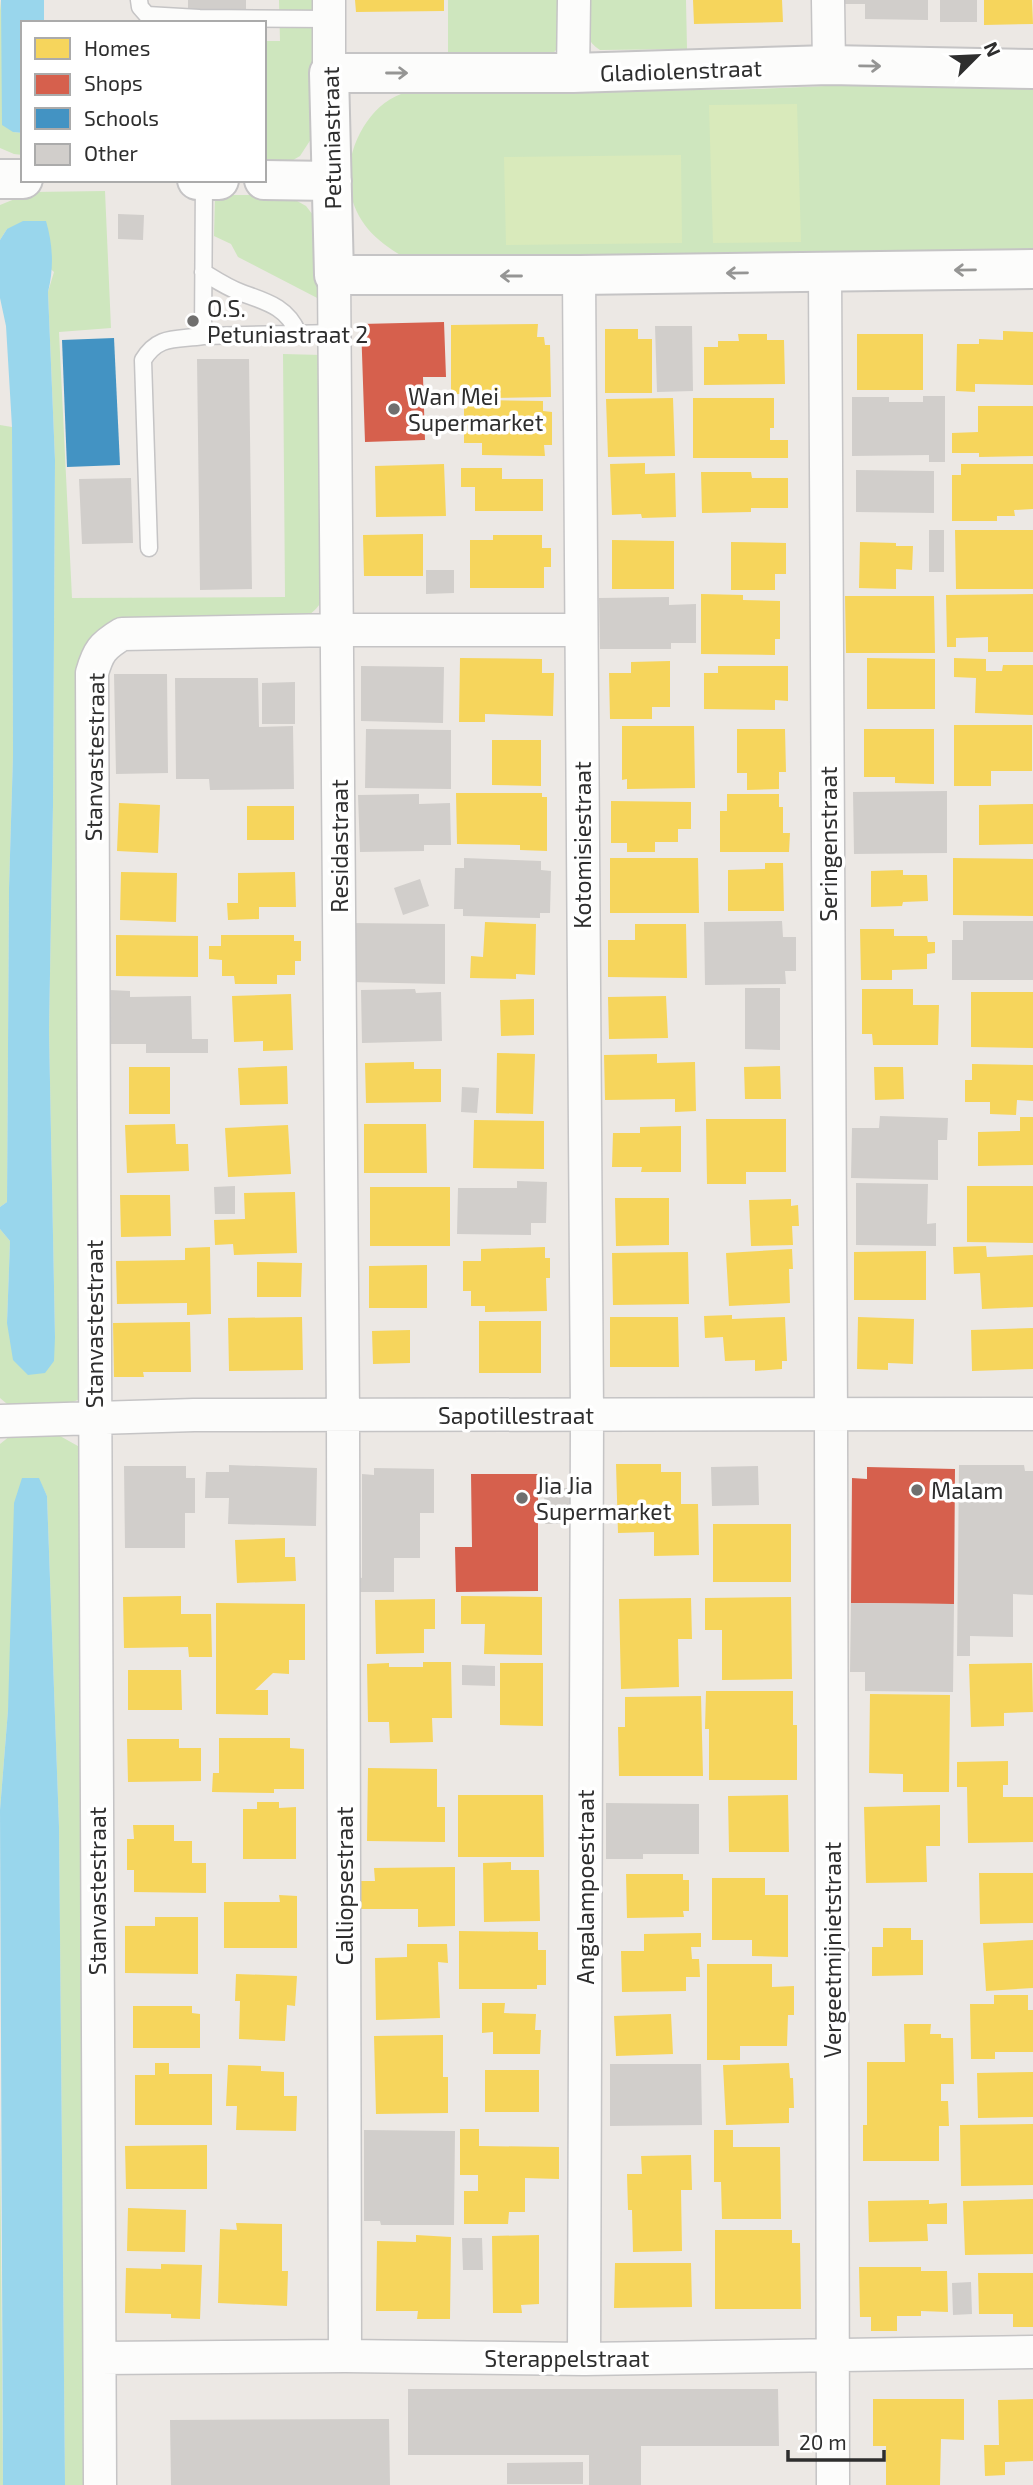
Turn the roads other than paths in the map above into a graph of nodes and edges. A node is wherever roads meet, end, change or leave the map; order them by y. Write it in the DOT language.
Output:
graph roads {
  1 [pos="139,0"];
  2 [pos="574,0"];
  3 [pos="828,0"];
  4 [pos="329,9"];
  5 [pos="199,20"];
  6 [pos="829,65"];
  7 [pos="1033,69"];
  8 [pos="329,73"];
  9 [pos="573,73"];
  10 [pos="0,179"];
  11 [pos="21,179"];
  12 [pos="266,180"];
  13 [pos="332,181"];
  14 [pos="204,182"];
  15 [pos="1033,269"];
  16 [pos="203,272"];
  17 [pos="825,272"];
  18 [pos="334,275"];
  19 [pos="579,275"];
  20 [pos="298,333"];
  21 [pos="335,333"];
  22 [pos="203,336"];
  23 [pos="149,548"];
  24 [pos="337,630"];
  25 [pos="580,630"];
  26 [pos="1033,1414"];
  27 [pos="586,1415"];
  28 [pos="343,1416"];
  29 [pos="831,1416"];
  30 [pos="94,1417"];
  31 [pos="0,1421"];
  32 [pos="1033,2352"];
  33 [pos="345,2356"];
  34 [pos="833,2356"];
  35 [pos="100,2358"];
  36 [pos="584,2359"];
  37 [pos="100,2485"];
  38 [pos="833,2485"];
  1 -- 5 [label="lane"];
  2 -- 9 [label="street"];
  3 -- 6 [label="street"];
  4 -- 5 [label="lane"];
  4 -- 8 [label="street, Petuniastraat"];
  6 -- 7 [label="street, Gladiolenstraat, one-way"];
  6 -- 9 [label="street, Gladiolenstraat"];
  8 -- 9 [label="street, Gladiolenstraat, one-way"];
  8 -- 13 [label="street, Petuniastraat"];
  10 -- 11 [label="street"];
  12 -- 13 [label="street"];
  13 -- 18 [label="street, Petuniastraat"];
  14 -- 16 [label="lane"];
  15 -- 17 [label="street, one-way"];
  16 -- 20 [label="lane"];
  16 -- 22 [label="lane"];
  17 -- 19 [label="street, one-way"];
  17 -- 29 [label="street, Seringenstraat"];
  19 -- 18 [label="street, one-way"];
  18 -- 21 [label="street, Residastraat"];
  19 -- 25 [label="street, Kotomisiestraat"];
  20 -- 21 [label="lane"];
  20 -- 22 [label="lane"];
  21 -- 24 [label="street, Residastraat"];
  22 -- 23 [label="lane"];
  24 -- 25 [label="street, Stanvastestraat"];
  24 -- 28 [label="street, Residastraat"];
  24 -- 30 [label="street, Stanvastestraat"];
  25 -- 27 [label="street, Kotomisiestraat"];
  26 -- 29 [label="street, Sapotillestraat"];
  27 -- 28 [label="street, Sapotillestraat"];
  27 -- 29 [label="street, Sapotillestraat"];
  27 -- 36 [label="street, Angalampoestraat"];
  28 -- 30 [label="street, Sapotillestraat"];
  28 -- 33 [label="street, Calliopsestraat"];
  29 -- 34 [label="street, Vergeetmijnietstraat"];
  30 -- 31 [label="street, Sapotillestraat"];
  30 -- 35 [label="street, Stanvastestraat"];
  32 -- 34 [label="street, Sterappelstraat"];
  33 -- 35 [label="street, Sterappelstraat"];
  33 -- 36 [label="street, Sterappelstraat"];
  34 -- 36 [label="street, Sterappelstraat"];
  34 -- 38 [label="street, Vergeetmijnietstraat"];
  35 -- 37 [label="street, Stanvastestraat"];
}
